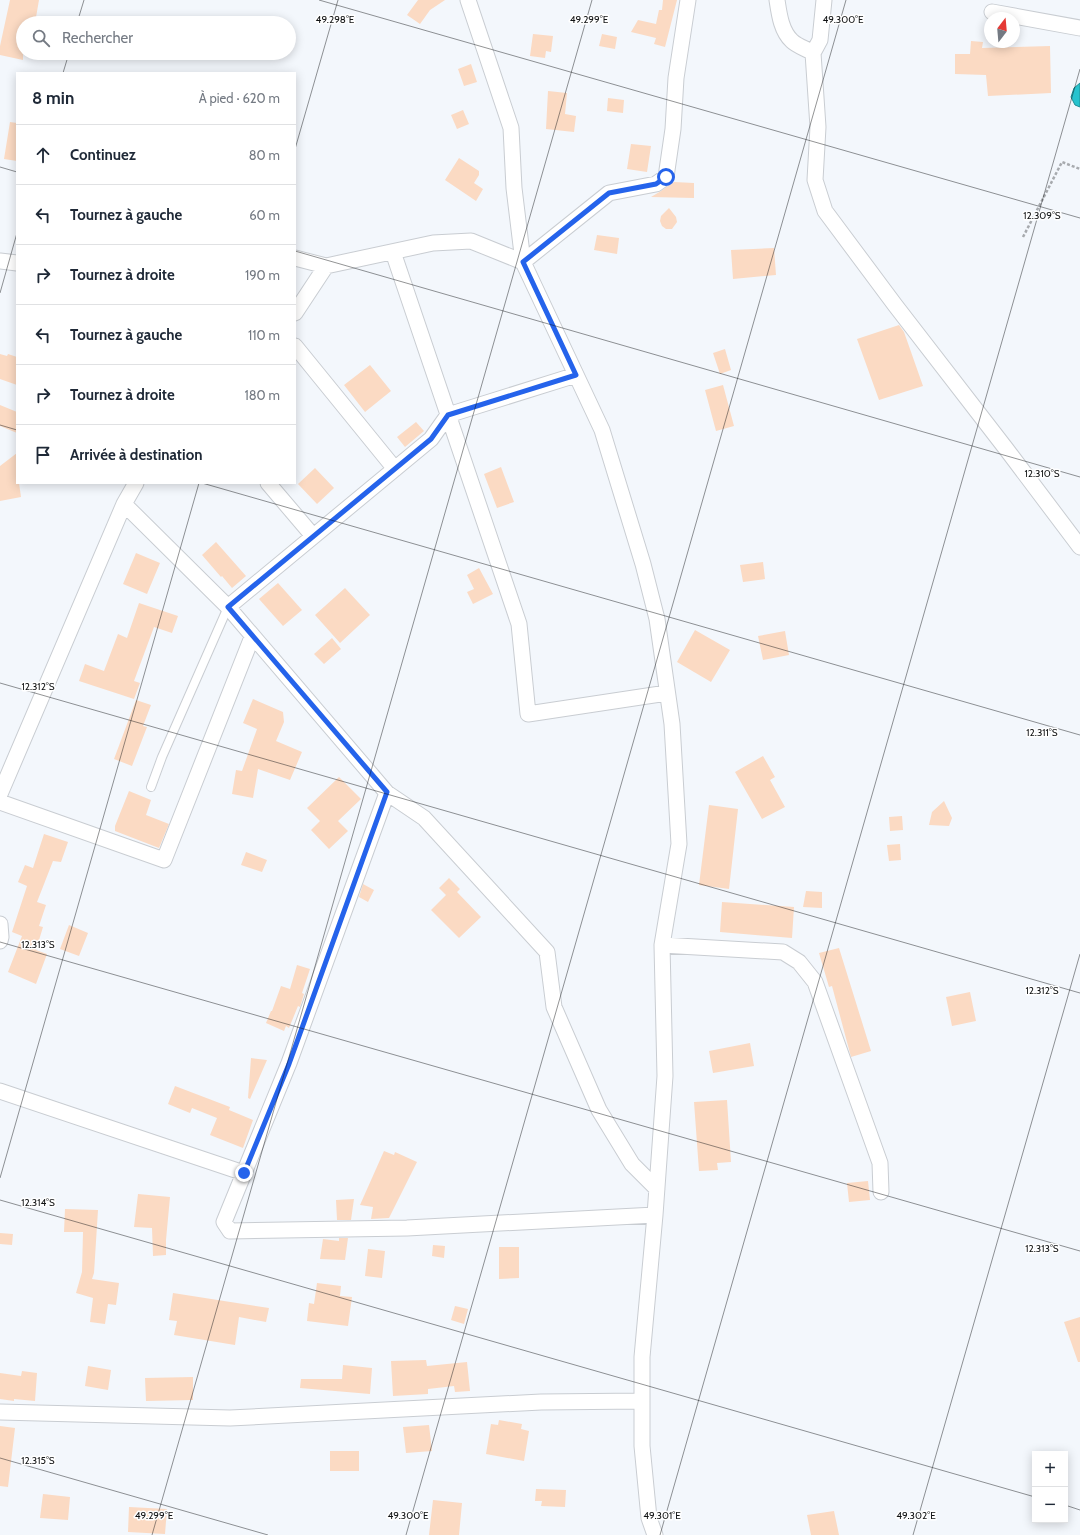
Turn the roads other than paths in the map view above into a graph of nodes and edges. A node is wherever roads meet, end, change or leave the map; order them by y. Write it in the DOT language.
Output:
graph roads {
  1 [pos="468,0"];
  2 [pos="688,0"];
  3 [pos="777,0"];
  4 [pos="824,0"];
  5 [pos="1020,17"];
  6 [pos="1080,28"];
  7 [pos="813,53"];
  8 [pos="393,252"];
  9 [pos="296,258"];
  10 [pos="0,261"];
  11 [pos="523,262"];
  12 [pos="16,263"];
  13 [pos="326,266"];
  14 [pos="296,311"];
  15 [pos="296,347"];
  16 [pos="576,375"];
  17 [pos="448,415"];
  18 [pos="395,469"];
  19 [pos="135,484"];
  20 [pos="269,484"];
  21 [pos="124,504"];
  22 [pos="313,536"];
  23 [pos="1080,548"];
  24 [pos="228,607"];
  25 [pos="252,637"];
  26 [pos="668,694"];
  27 [pos="151,787"];
  28 [pos="387,792"];
  29 [pos="0,794"];
  30 [pos="0,802"];
  31 [pos="0,924"];
  32 [pos="0,941"];
  33 [pos="662,945"];
  34 [pos="0,1091"];
  35 [pos="244,1173"];
  36 [pos="657,1189"];
  37 [pos="881,1192"];
  38 [pos="655,1215"];
  39 [pos="642,1401"];
  40 [pos="0,1412"];
  41 [pos="655,1535"];
  1 -- 11 [label="street"];
  2 -- 11 [label="street"];
  3 -- 7 [label="street"];
  4 -- 7 [label="street"];
  5 -- 6 [label="street"];
  7 -- 23 [label="street"];
  8 -- 11 [label="street"];
  8 -- 13 [label="street"];
  8 -- 17 [label="street"];
  9 -- 13 [label="street"];
  10 -- 12 [label="street"];
  11 -- 16 [label="street"];
  13 -- 14 [label="street"];
  15 -- 18 [label="street"];
  16 -- 17 [label="street"];
  16 -- 26 [label="street"];
  17 -- 18 [label="street"];
  17 -- 26 [label="street"];
  18 -- 22 [label="street"];
  19 -- 21 [label="street"];
  20 -- 22 [label="street"];
  21 -- 24 [label="street"];
  21 -- 29 [label="street"];
  22 -- 24 [label="street"];
  24 -- 25 [label="street"];
  24 -- 27 [label="lane"];
  25 -- 28 [label="street"];
  25 -- 30 [label="street"];
  26 -- 33 [label="street"];
  28 -- 35 [label="street"];
  28 -- 36 [label="street"];
  31 -- 32 [label="street"];
  33 -- 36 [label="street"];
  33 -- 37 [label="street"];
  34 -- 35 [label="street"];
  35 -- 38 [label="street"];
  36 -- 38 [label="street"];
  38 -- 39 [label="street"];
  39 -- 40 [label="street"];
  39 -- 41 [label="street"];
}
